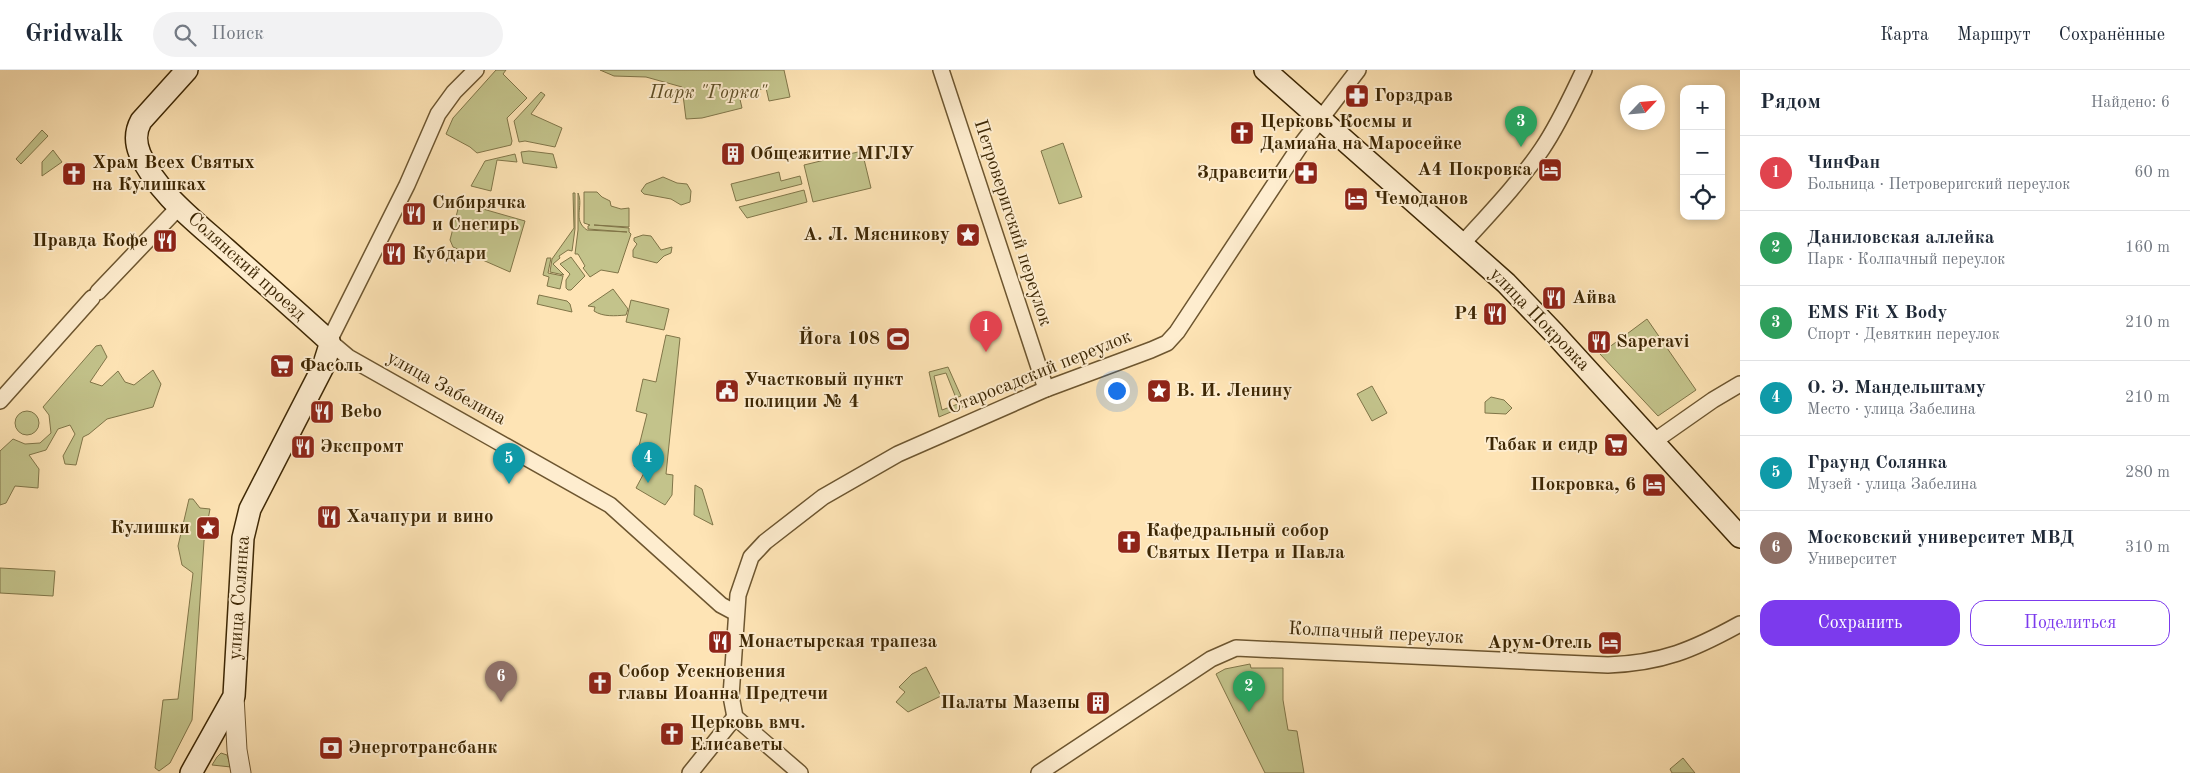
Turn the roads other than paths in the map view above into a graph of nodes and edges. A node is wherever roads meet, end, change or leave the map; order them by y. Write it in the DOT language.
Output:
graph roads {
  1 [pos="187,70"];
  2 [pos="476,70"];
  3 [pos="940,70"];
  4 [pos="1265,70"];
  5 [pos="1358,70"];
  6 [pos="1584,70"];
  7 [pos="1320,119"];
  8 [pos="179,207"];
  9 [pos="1462,244"];
  10 [pos="329,341"];
  11 [pos="1740,384"];
  12 [pos="1046,389"];
  13 [pos="0,401"];
  14 [pos="1653,442"];
  15 [pos="1740,537"];
  16 [pos="736,613"];
  17 [pos="1740,624"];
  18 [pos="234,696"];
  19 [pos="735,716"];
  20 [pos="192,773"];
  21 [pos="241,773"];
  22 [pos="690,773"];
  23 [pos="800,773"];
  24 [pos="1039,773"];
  1 -- 8 [label="main road, Солянский проезд"];
  2 -- 10 [label="street"];
  3 -- 12 [label="street, Петроверигский переулок"];
  4 -- 7 [label="main road, улица Покровка"];
  5 -- 7 [label="street, Старосадский переулок"];
  6 -- 9 [label="street"];
  7 -- 9 [label="main road, улица Покровка"];
  7 -- 12 [label="street, Старосадский переулок"];
  8 -- 10 [label="main road, Солянский проезд"];
  8 -- 13 [label="street"];
  9 -- 14 [label="main road, улица Покровка"];
  10 -- 16 [label="street, улица Забелина"];
  10 -- 18 [label="main road, улица Солянка"];
  11 -- 14 [label="street"];
  12 -- 16 [label="street, Старосадский переулок"];
  14 -- 15 [label="main road, улица Покровка"];
  16 -- 19 [label="street, Старосадский переулок"];
  17 -- 24 [label="street, Колпачный переулок"];
  18 -- 20 [label="main road, улица Солянка"];
  18 -- 21 [label="street"];
  19 -- 22 [label="street"];
  19 -- 23 [label="street"];
}
